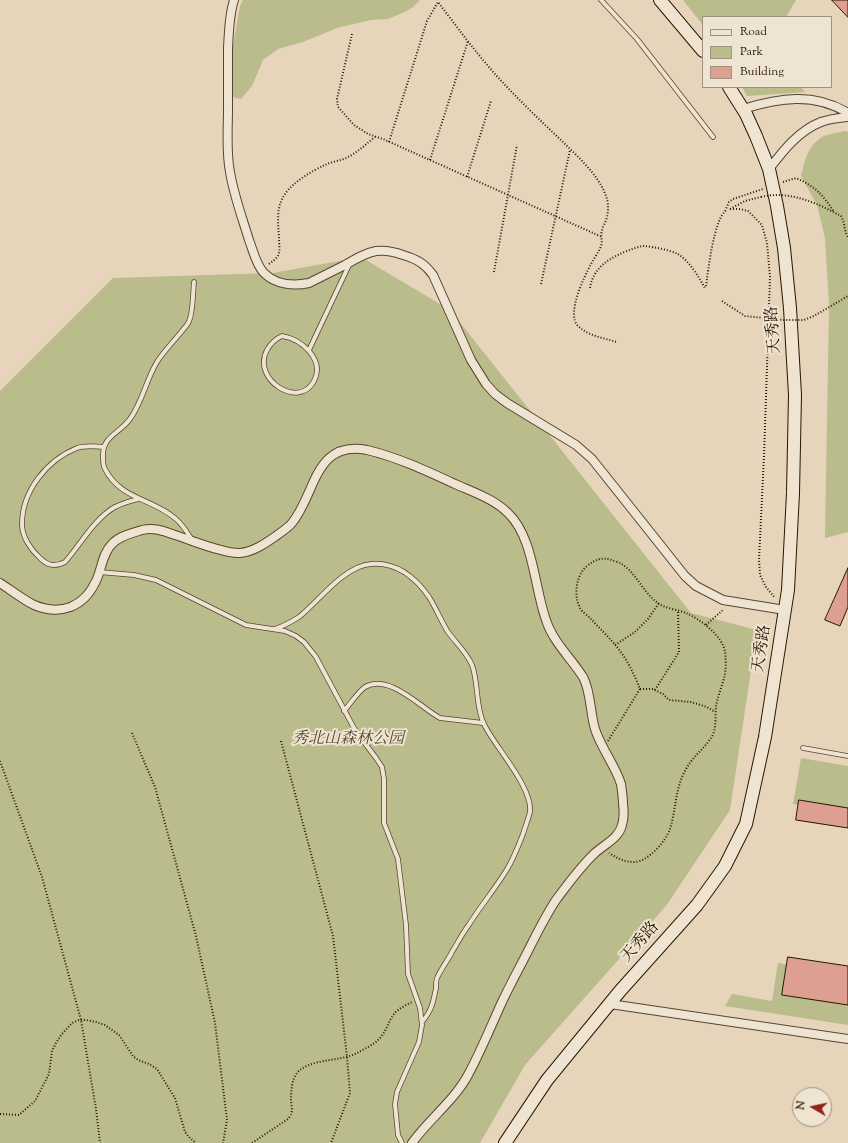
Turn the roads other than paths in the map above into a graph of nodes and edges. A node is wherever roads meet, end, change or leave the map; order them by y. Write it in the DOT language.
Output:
graph roads {
  1 [pos="234,0"];
  2 [pos="601,0"];
  3 [pos="660,0"];
  4 [pos="702,50"];
  5 [pos="730,88"];
  6 [pos="743,109"];
  7 [pos="848,113"];
  8 [pos="848,117"];
  9 [pos="713,137"];
  10 [pos="769,169"];
  11 [pos="351,261"];
  12 [pos="194,282"];
  13 [pos="309,350"];
  14 [pos="104,447"];
  15 [pos="139,499"];
  16 [pos="192,541"];
  17 [pos="99,572"];
  18 [pos="0,583"];
  19 [pos="785,610"];
  20 [pos="275,630"];
  21 [pos="344,711"];
  22 [pos="483,723"];
  23 [pos="803,748"];
  24 [pos="848,756"];
  25 [pos="610,1004"];
  26 [pos="422,1022"];
  27 [pos="848,1039"];
  28 [pos="402,1143"];
  29 [pos="412,1143"];
  30 [pos="505,1143"];
  1 -- 11 [label="street"];
  2 -- 9 [label="lane"];
  3 -- 4 [label="main road"];
  5 -- 6 [label="main road, 天秀路"];
  6 -- 7 [label="street"];
  6 -- 10 [label="main road, 天秀路"];
  8 -- 10 [label="street"];
  10 -- 19 [label="main road, 天秀路"];
  11 -- 13 [label="lane"];
  11 -- 19 [label="street"];
  12 -- 14 [label="lane"];
  13 -- 13 [label="lane"];
  14 -- 15 [label="lane"];
  14 -- 15 [label="lane"];
  15 -- 16 [label="lane"];
  16 -- 17 [label="street"];
  16 -- 29 [label="street"];
  17 -- 18 [label="street"];
  17 -- 20 [label="lane"];
  19 -- 25 [label="main road, 天秀路"];
  20 -- 21 [label="lane"];
  20 -- 22 [label="lane"];
  21 -- 22 [label="lane"];
  21 -- 26 [label="lane"];
  22 -- 26 [label="lane"];
  23 -- 24 [label="lane"];
  25 -- 27 [label="street"];
  25 -- 30 [label="main road, 天秀路"];
  26 -- 28 [label="lane"];
}
